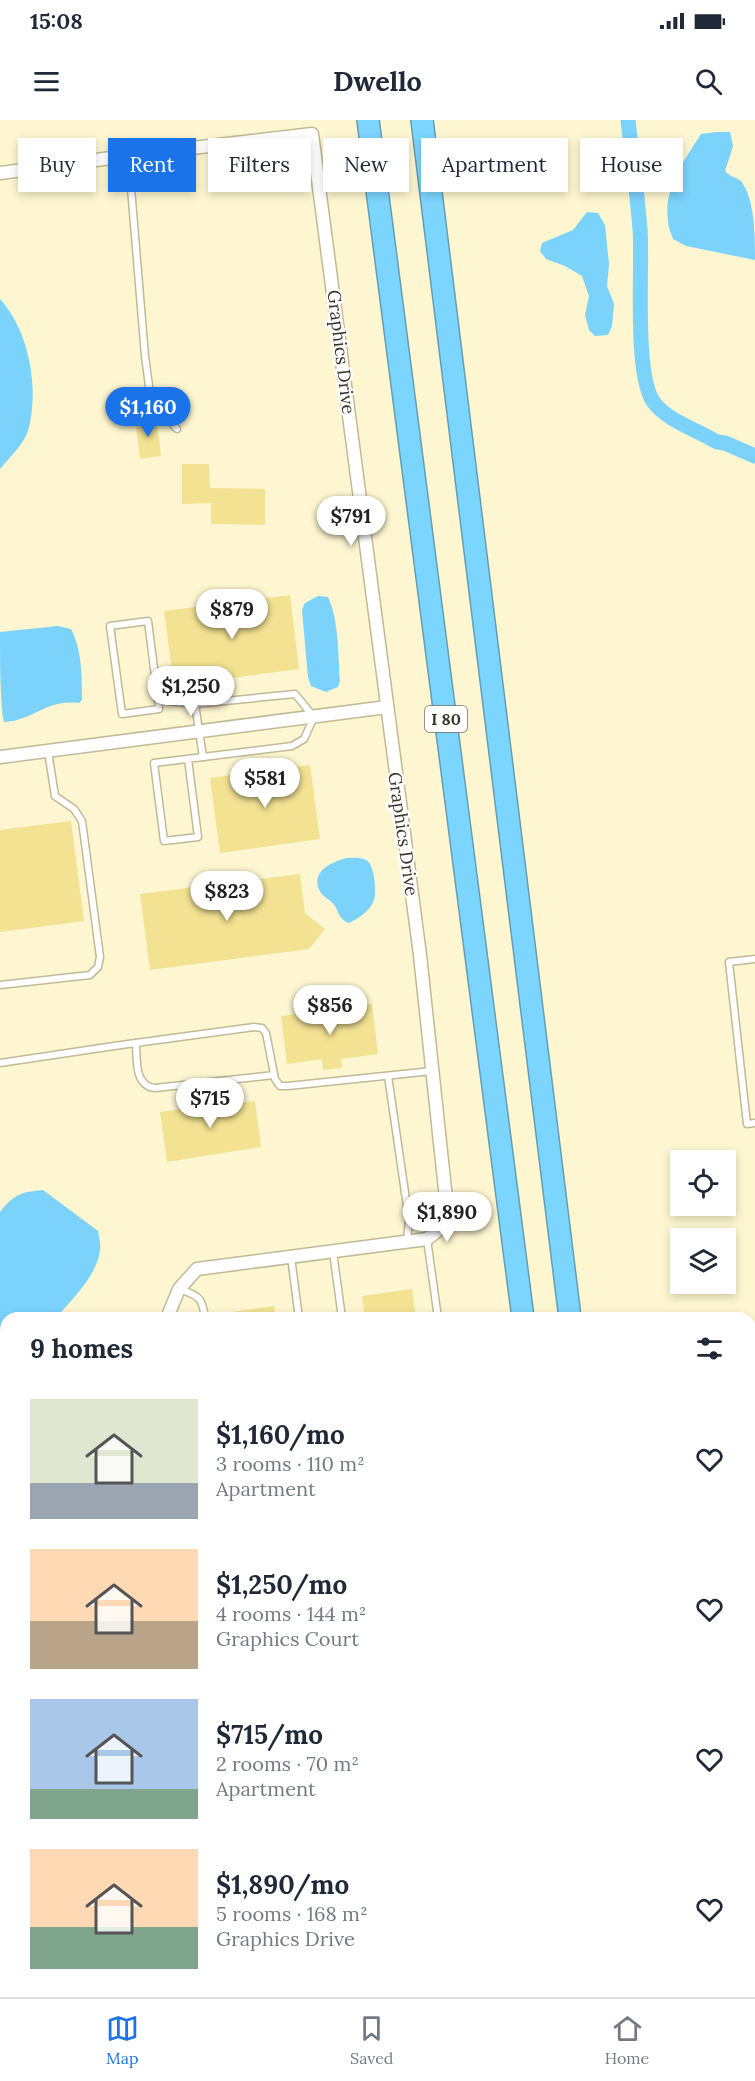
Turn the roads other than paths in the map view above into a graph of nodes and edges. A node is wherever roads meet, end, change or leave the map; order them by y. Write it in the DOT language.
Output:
graph roads {
  1 [pos="368,120"];
  2 [pos="422,120"];
  3 [pos="196,147"];
  4 [pos="108,158"];
  5 [pos="0,173"];
  6 [pos="131,192"];
  7 [pos="177,429"];
  8 [pos="158,700"];
  9 [pos="195,704"];
  10 [pos="387,707"];
  11 [pos="314,717"];
  12 [pos="198,732"];
  13 [pos="48,751"];
  14 [pos="0,757"];
  15 [pos="203,757"];
  16 [pos="188,759"];
  17 [pos="755,958"];
  18 [pos="0,985"];
  19 [pos="136,1042"];
  20 [pos="0,1064"];
  21 [pos="433,1071"];
  22 [pos="274,1075"];
  23 [pos="388,1076"];
  24 [pos="755,1123"];
  25 [pos="427,1239"];
  26 [pos="406,1242"];
  27 [pos="333,1252"];
  28 [pos="291,1257"];
  29 [pos="179,1289"];
  30 [pos="169,1312"];
  31 [pos="204,1312"];
  32 [pos="298,1312"];
  33 [pos="341,1312"];
  34 [pos="437,1312"];
  35 [pos="522,1312"];
  36 [pos="569,1312"];
  1 -- 35 [label="highway, I 80"];
  2 -- 36 [label="highway, I 80"];
  3 -- 10 [label="street, Graphics Drive"];
  4 -- 5 [label="street"];
  6 -- 7 [label="lane"];
  8 -- 8 [label="lane"];
  8 -- 9 [label="lane"];
  9 -- 11 [label="lane"];
  9 -- 12 [label="lane"];
  10 -- 11 [label="street"];
  10 -- 21 [label="street, Graphics Drive"];
  11 -- 12 [label="street"];
  11 -- 15 [label="lane"];
  12 -- 13 [label="street"];
  12 -- 15 [label="lane"];
  13 -- 14 [label="street"];
  13 -- 18 [label="lane"];
  15 -- 16 [label="lane"];
  16 -- 16 [label="lane"];
  17 -- 24 [label="lane"];
  19 -- 20 [label="lane"];
  19 -- 22 [label="lane"];
  19 -- 22 [label="lane"];
  21 -- 23 [label="lane"];
  21 -- 25 [label="street, Graphics Drive"];
  22 -- 23 [label="lane"];
  23 -- 26 [label="lane"];
  25 -- 26 [label="street"];
  25 -- 34 [label="lane"];
  26 -- 27 [label="street"];
  27 -- 28 [label="street"];
  27 -- 33 [label="lane"];
  28 -- 29 [label="street"];
  28 -- 32 [label="lane"];
  29 -- 30 [label="street"];
  29 -- 31 [label="lane"];
}
